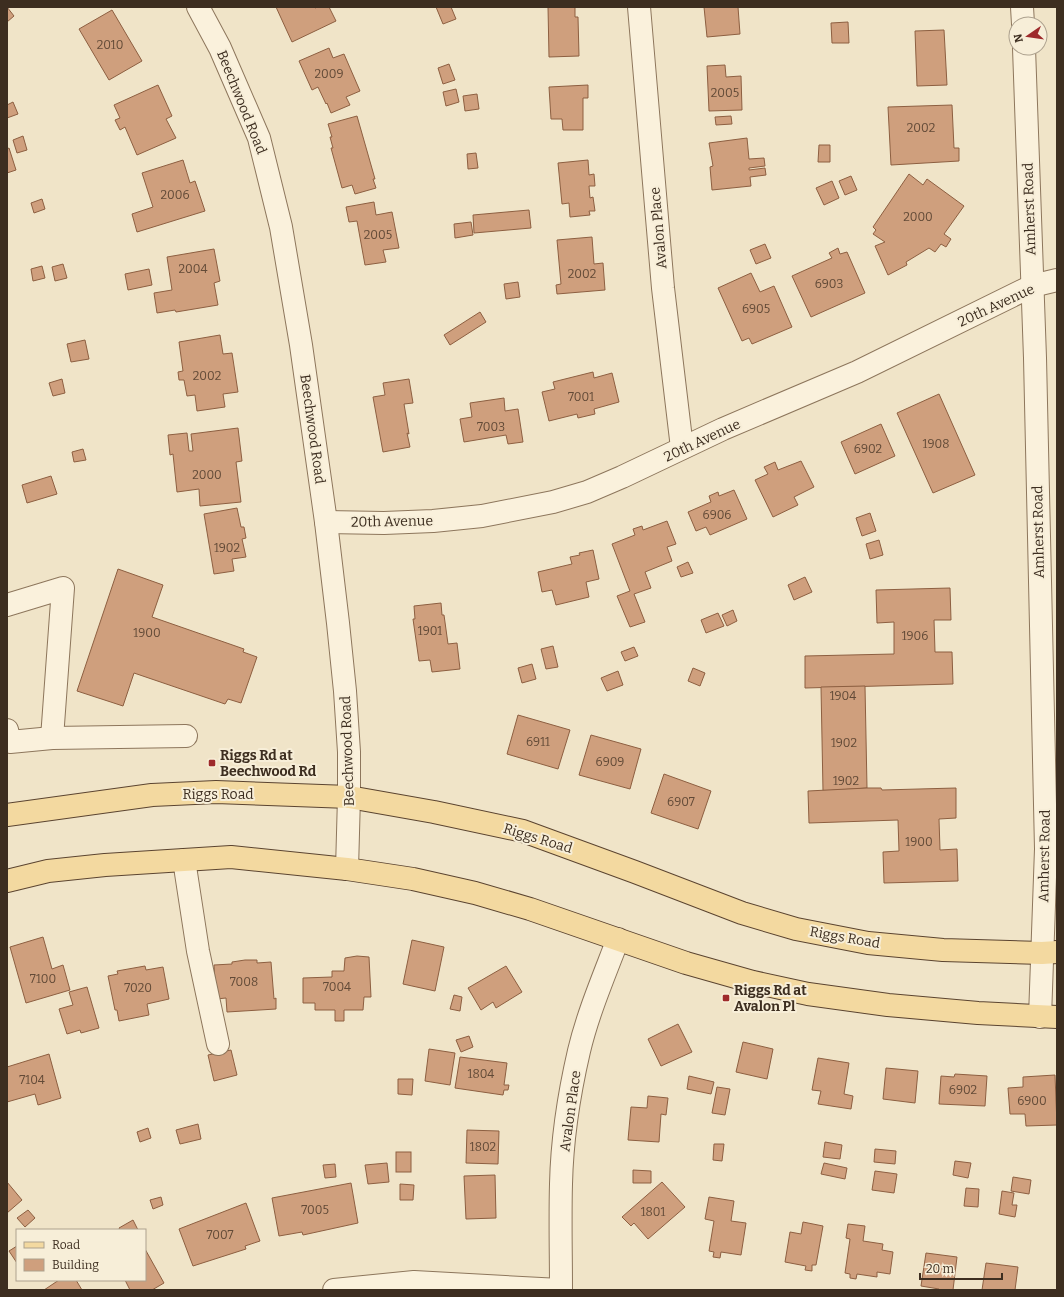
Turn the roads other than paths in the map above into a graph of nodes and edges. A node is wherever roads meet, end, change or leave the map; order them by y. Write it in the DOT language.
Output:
graph roads {
  1 [pos="198,7"];
  2 [pos="639,7"];
  3 [pos="1024,56"];
  4 [pos="1057,280"];
  5 [pos="1032,286"];
  6 [pos="682,448"];
  7 [pos="326,522"];
  8 [pos="7,605"];
  9 [pos="7,730"];
  10 [pos="186,736"];
  11 [pos="52,738"];
  12 [pos="349,798"];
  13 [pos="7,814"];
  14 [pos="184,860"];
  15 [pos="347,869"];
  16 [pos="7,881"];
  17 [pos="618,939"];
  18 [pos="1050,953"];
  19 [pos="1049,1017"];
  20 [pos="218,1044"];
  21 [pos="334,1290"];
  22 [pos="560,1290"];
  1 -- 7 [label="street, Beechwood Road"];
  2 -- 6 [label="street, Avalon Place"];
  3 -- 5 [label="street, Amherst Road"];
  4 -- 5 [label="street, 20th Avenue"];
  5 -- 6 [label="street, 20th Avenue"];
  5 -- 18 [label="street, Amherst Road"];
  6 -- 7 [label="street, 20th Avenue"];
  7 -- 12 [label="street, Beechwood Road"];
  8 -- 11 [label="street"];
  9 -- 11 [label="street"];
  10 -- 11 [label="street"];
  12 -- 13 [label="main road, Riggs Road"];
  12 -- 15 [label="street, Beechwood Road"];
  12 -- 18 [label="main road, Riggs Road"];
  14 -- 15 [label="main road"];
  14 -- 16 [label="main road"];
  14 -- 20 [label="street"];
  15 -- 17 [label="main road"];
  17 -- 19 [label="main road"];
  17 -- 22 [label="street, Avalon Place"];
  18 -- 19 [label="street, Amherst Road"];
  21 -- 22 [label="street"];
}
